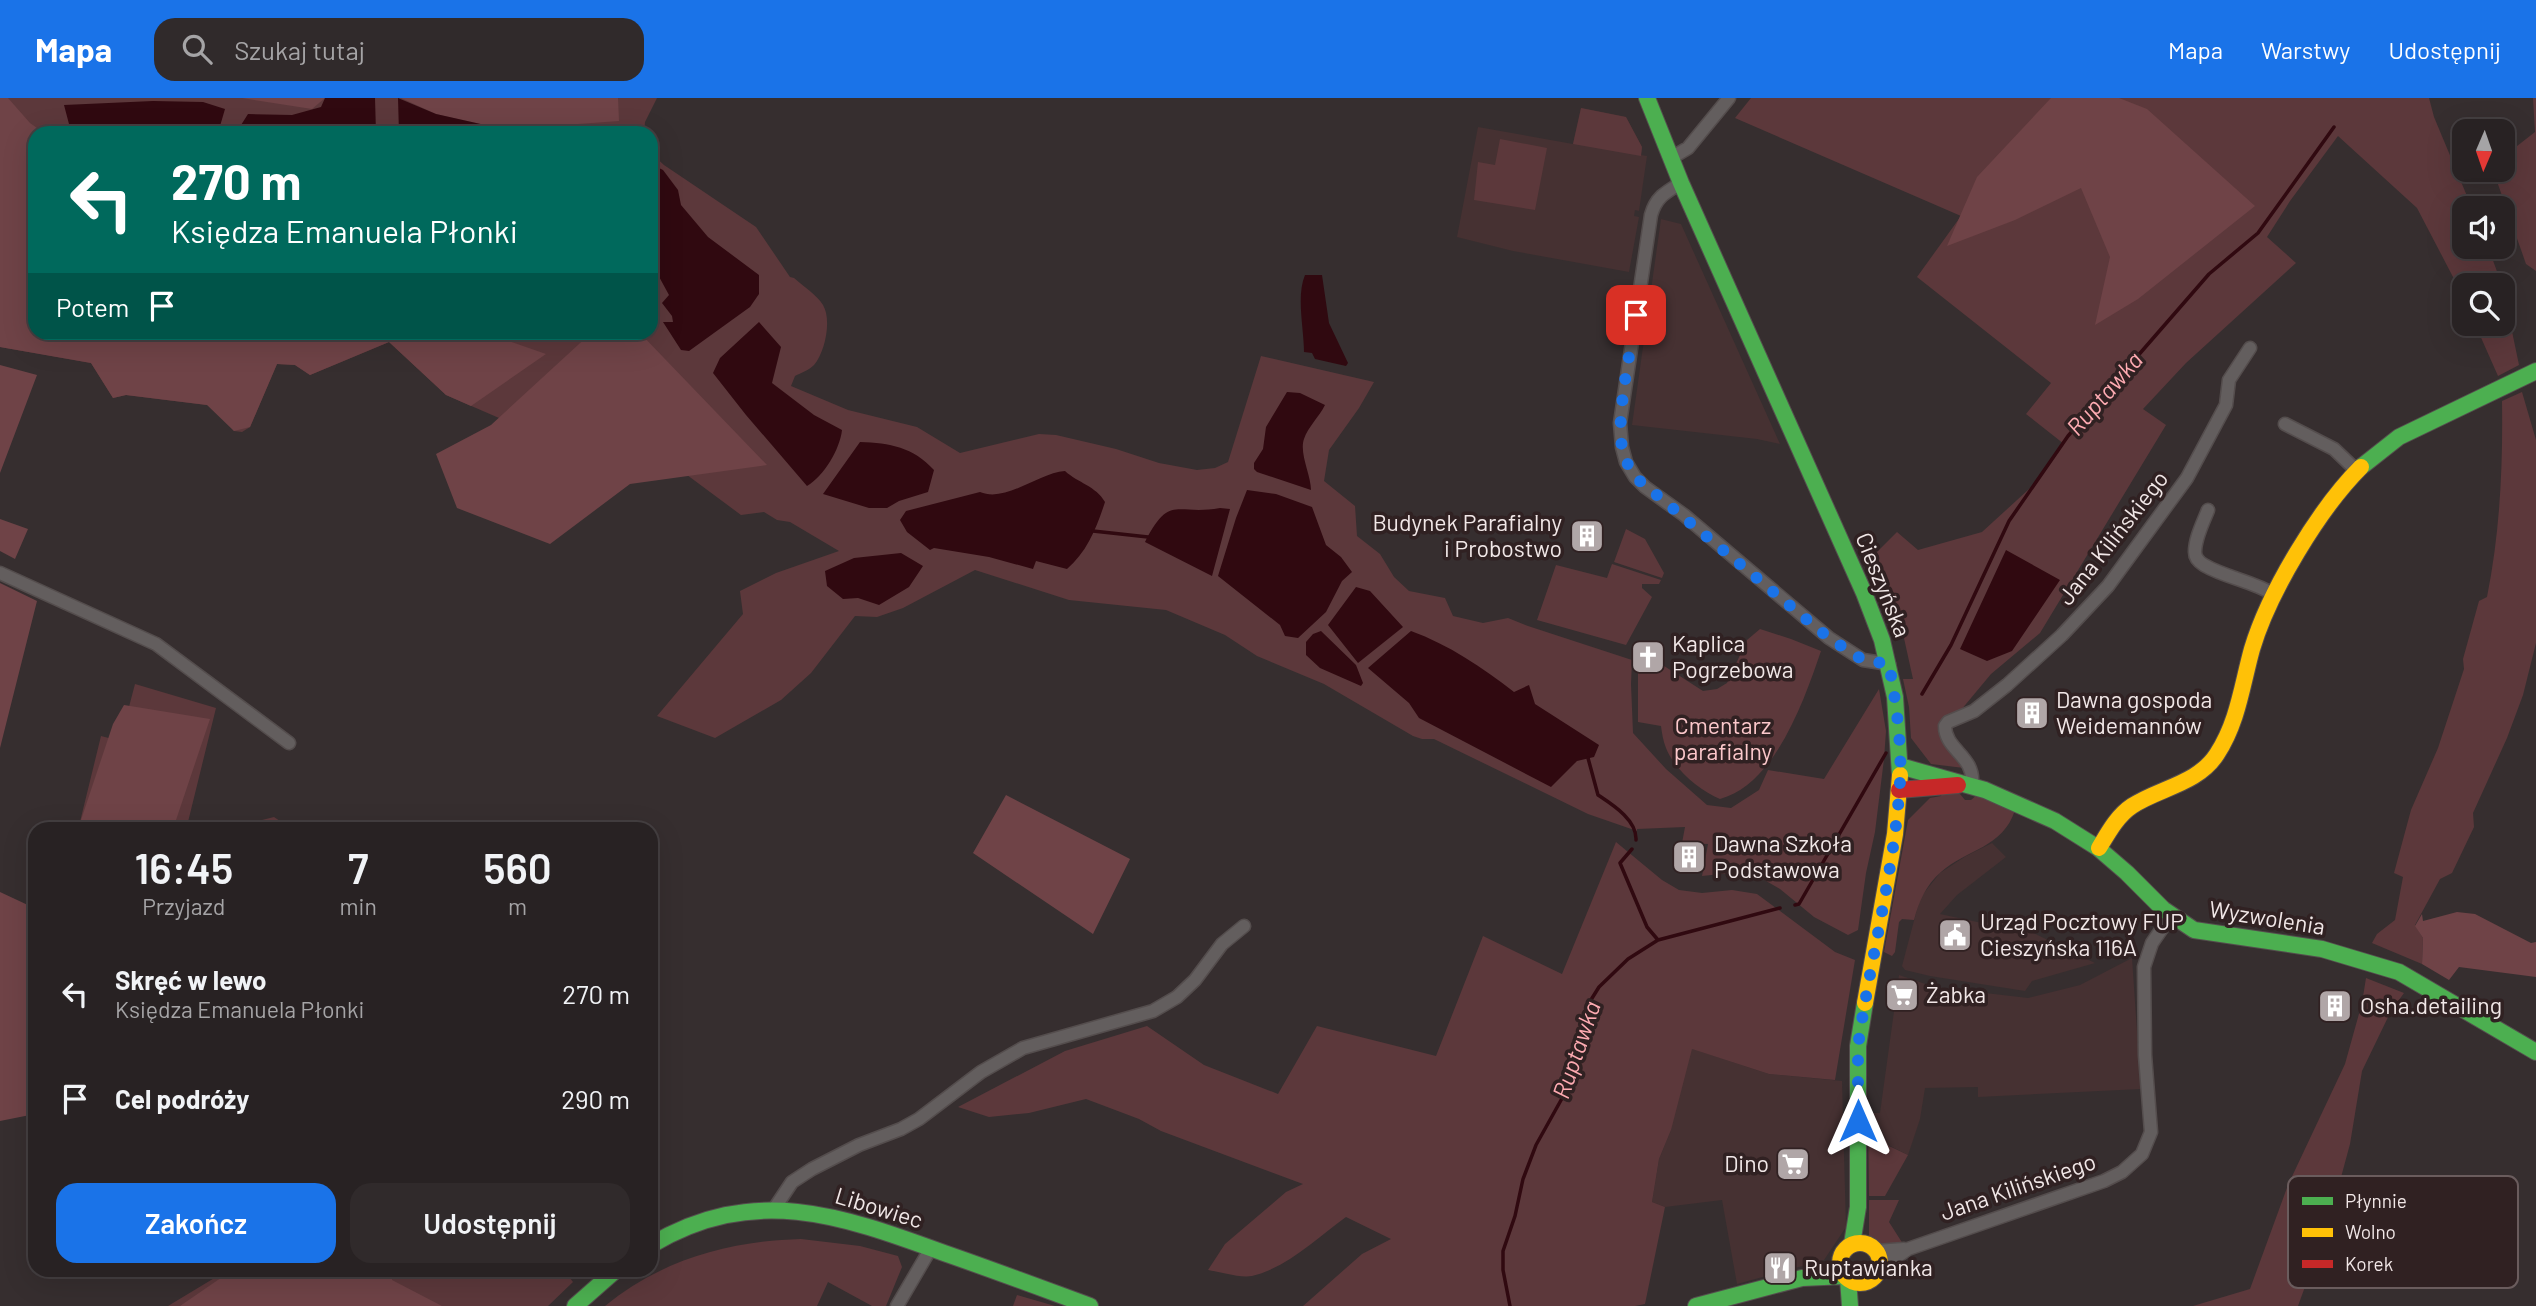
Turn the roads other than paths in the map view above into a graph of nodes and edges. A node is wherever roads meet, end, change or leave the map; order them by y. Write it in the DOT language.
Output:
graph roads {
  1 [pos="1647,98"];
  2 [pos="1729,98"];
  3 [pos="1671,158"];
  4 [pos="1681,183"];
  5 [pos="2250,348"];
  6 [pos="2536,371"];
  7 [pos="2285,424"];
  8 [pos="2357,471"];
  9 [pos="2208,510"];
  10 [pos="0,573"];
  11 [pos="2275,595"];
  12 [pos="1889,664"];
  13 [pos="289,743"];
  14 [pos="1900,765"];
  15 [pos="1972,784"];
  16 [pos="1899,790"];
  17 [pos="2099,848"];
  18 [pos="2170,917"];
  19 [pos="1244,926"];
  20 [pos="2536,1052"];
  21 [pos="1858,1208"];
  22 [pos="774,1209"];
  23 [pos="658,1241"];
  24 [pos="931,1248"];
  25 [pos="1873,1248"];
  26 [pos="1847,1249"];
  27 [pos="1908,1249"];
  28 [pos="1880,1269"];
  29 [pos="608,1277"];
  30 [pos="1802,1278"];
  31 [pos="1852,1280"];
  32 [pos="575,1306"];
  33 [pos="897,1306"];
  34 [pos="1090,1306"];
  35 [pos="1696,1306"];
  36 [pos="1853,1306"];
  1 -- 3 [label="street, Cieszyńska"];
  2 -- 3 [label="street"];
  3 -- 4 [label="street, Cieszyńska"];
  4 -- 12 [label="street, Cieszyńska"];
  4 -- 12 [label="street"];
  5 -- 15 [label="street, Jana Kilińskiego"];
  6 -- 8 [label="street"];
  7 -- 8 [label="street"];
  8 -- 11 [label="street"];
  9 -- 11 [label="street"];
  10 -- 13 [label="street"];
  11 -- 17 [label="street"];
  12 -- 14 [label="street, Cieszyńska"];
  14 -- 15 [label="street, Wyzwolenia"];
  14 -- 16 [label="street, Cieszyńska"];
  15 -- 16 [label="street, Wyzwolenia"];
  15 -- 17 [label="street, Wyzwolenia"];
  16 -- 21 [label="street, Cieszyńska"];
  17 -- 18 [label="street, Wyzwolenia"];
  18 -- 20 [label="street, Wyzwolenia"];
  18 -- 27 [label="street, Jana Kilińskiego"];
  19 -- 22 [label="street"];
  21 -- 25 [label="street, Cieszyńska"];
  21 -- 26 [label="street, Cieszyńska"];
  22 -- 23 [label="street, Libowiec"];
  22 -- 24 [label="street, Libowiec"];
  24 -- 33 [label="street"];
  24 -- 34 [label="street, Libowiec"];
  25 -- 26 [label="street"];
  25 -- 27 [label="street, Jana Kilińskiego"];
  25 -- 28 [label="street"];
  26 -- 30 [label="street"];
  26 -- 31 [label="street"];
  27 -- 28 [label="street, Jana Kilińskiego"];
  28 -- 31 [label="street"];
  29 -- 32 [label="street"];
  30 -- 31 [label="street"];
  30 -- 35 [label="street"];
  31 -- 36 [label="street"];
}
